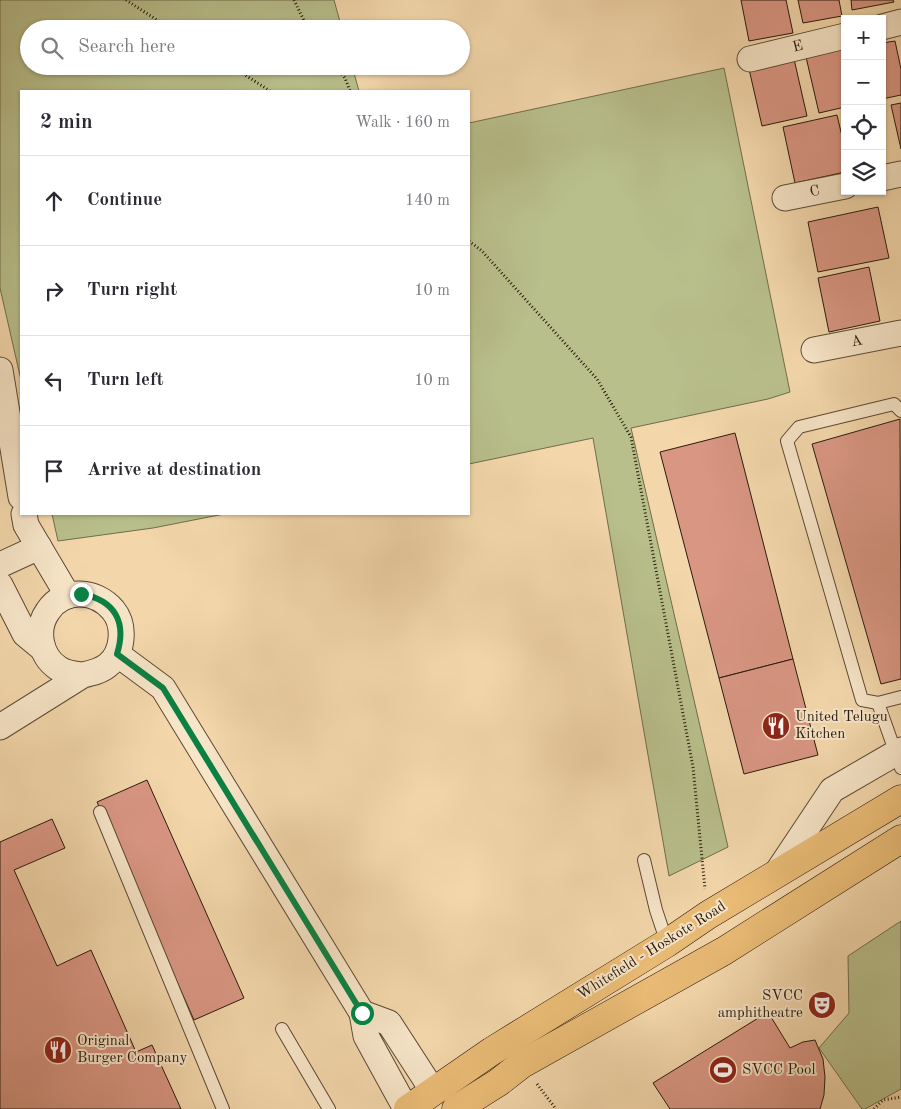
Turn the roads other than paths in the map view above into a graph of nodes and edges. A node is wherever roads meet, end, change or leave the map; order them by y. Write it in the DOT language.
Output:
graph roads {
  1 [pos="901,22"];
  2 [pos="886,26"];
  3 [pos="841,37"];
  4 [pos="750,59"];
  5 [pos="901,174"];
  6 [pos="886,177"];
  7 [pos="841,187"];
  8 [pos="785,198"];
  9 [pos="901,333"];
  10 [pos="814,350"];
  11 [pos="0,370"];
  12 [pos="901,411"];
  13 [pos="20,491"];
  14 [pos="24,515"];
  15 [pos="39,547"];
  16 [pos="0,565"];
  17 [pos="0,585"];
  18 [pos="68,596"];
  19 [pos="42,648"];
  20 [pos="117,654"];
  21 [pos="84,675"];
  22 [pos="901,697"];
  23 [pos="878,703"];
  24 [pos="0,726"];
  25 [pos="899,757"];
  26 [pos="901,799"];
  27 [pos="100,812"];
  28 [pos="901,839"];
  29 [pos="644,860"];
  30 [pos="776,874"];
  31 [pos="708,915"];
  32 [pos="666,943"];
  33 [pos="724,951"];
  34 [pos="362,1013"];
  35 [pos="282,1029"];
  36 [pos="434,1091"];
  37 [pos="223,1109"];
  38 [pos="329,1109"];
  39 [pos="407,1109"];
  40 [pos="456,1109"];
  1 -- 2 [label="street"];
  3 -- 4 [label="street, E"];
  5 -- 6 [label="street"];
  7 -- 8 [label="street, C"];
  9 -- 10 [label="street, A"];
  11 -- 13 [label="street"];
  12 -- 23 [label="lane"];
  14 -- 15 [label="street"];
  15 -- 16 [label="street"];
  15 -- 18 [label="street"];
  17 -- 19 [label="street"];
  18 -- 19 [label="street"];
  18 -- 20 [label="street"];
  19 -- 21 [label="street"];
  20 -- 21 [label="street"];
  20 -- 34 [label="street"];
  21 -- 24 [label="street"];
  22 -- 23 [label="lane"];
  23 -- 25 [label="lane"];
  25 -- 30 [label="street"];
  26 -- 30 [label="main road, Whitefield - Hoskote Road"];
  27 -- 37 [label="lane"];
  28 -- 33 [label="main road, Whitefield - Hoskote Road"];
  29 -- 32 [label="lane"];
  30 -- 31 [label="main road, Whitefield - Hoskote Road"];
  31 -- 32 [label="main road, Whitefield - Hoskote Road"];
  31 -- 33 [label="main road"];
  32 -- 36 [label="main road, Whitefield - Hoskote Road"];
  33 -- 40 [label="main road, Whitefield - Hoskote Road"];
  34 -- 36 [label="street"];
  34 -- 39 [label="street"];
  35 -- 38 [label="lane"];
  36 -- 39 [label="main road, Whitefield - Hoskote Road"];
}
